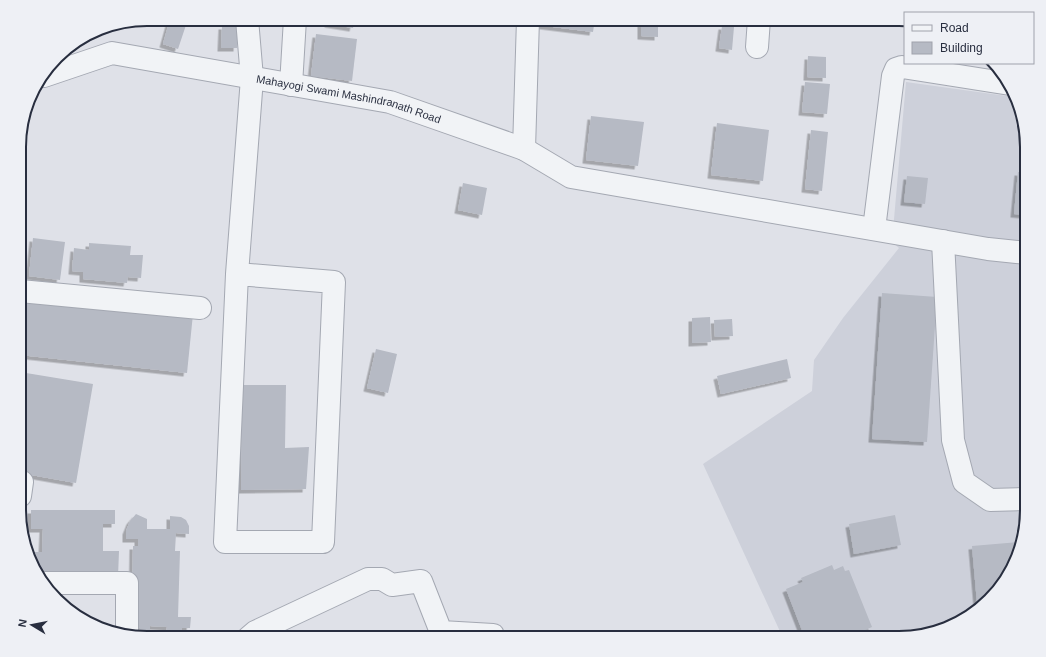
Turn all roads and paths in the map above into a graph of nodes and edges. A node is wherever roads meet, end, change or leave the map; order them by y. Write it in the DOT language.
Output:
graph roads {
  1 [pos="248,26"];
  2 [pos="295,26"];
  3 [pos="528,26"];
  4 [pos="758,26"];
  5 [pos="757,47"];
  6 [pos="51,74"];
  7 [pos="252,78"];
  8 [pos="1002,83"];
  9 [pos="291,85"];
  10 [pos="524,149"];
  11 [pos="874,229"];
  12 [pos="943,241"];
  13 [pos="1020,251"];
  14 [pos="237,274"];
  15 [pos="26,291"];
  16 [pos="200,308"];
  17 [pos="1020,499"];
  18 [pos="50,583"];
  19 [pos="127,629"];
  20 [pos="257,631"];
  21 [pos="441,631"];
  1 -- 7 [label="street"];
  2 -- 9 [label="street"];
  3 -- 10 [label="street"];
  4 -- 5 [label="street"];
  6 -- 7 [label="street, Mahayogi Swami Mashindranath Road"];
  7 -- 9 [label="street, Mahayogi Swami Mashindranath Road"];
  7 -- 14 [label="street"];
  8 -- 11 [label="street"];
  9 -- 10 [label="street, Mahayogi Swami Mashindranath Road"];
  10 -- 11 [label="street, Mahayogi Swami Mashindranath Road"];
  11 -- 12 [label="street, Mahayogi Swami Mashindranath Road"];
  12 -- 13 [label="street, Mahayogi Swami Mashindranath Road"];
  12 -- 17 [label="street"];
  14 -- 14 [label="street"];
  15 -- 16 [label="street"];
  18 -- 19 [label="street"];
  20 -- 21 [label="street"];
}
